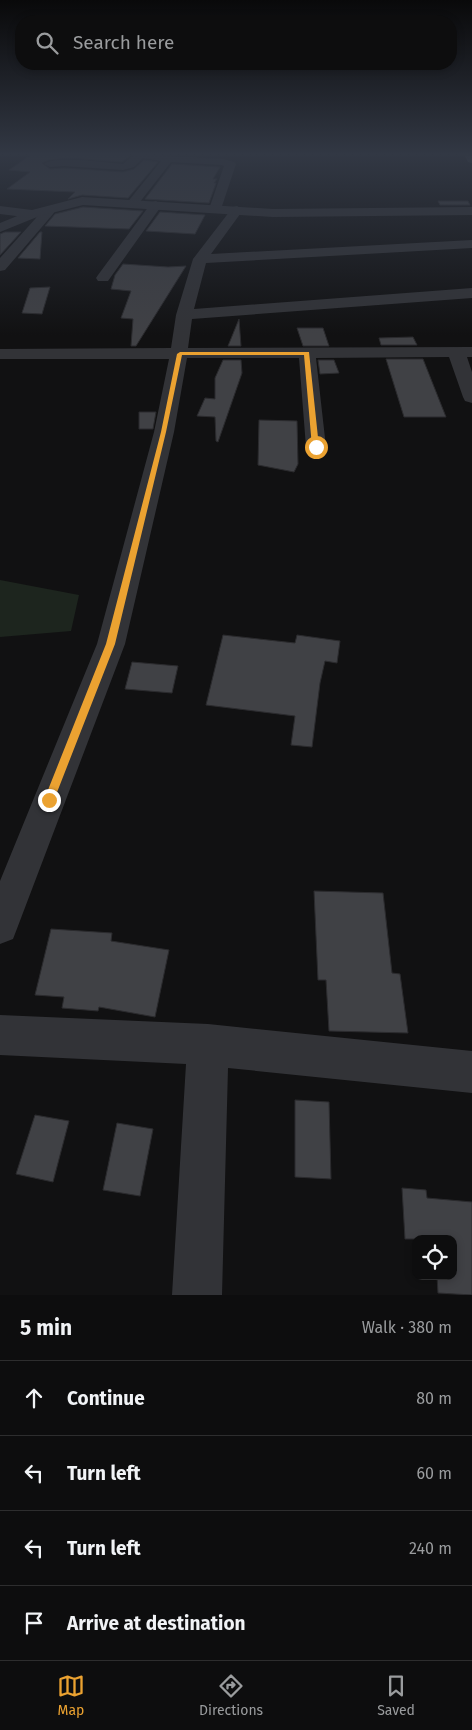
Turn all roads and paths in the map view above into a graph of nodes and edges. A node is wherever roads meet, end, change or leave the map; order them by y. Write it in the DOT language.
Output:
graph roads {
  1 [pos="31,214"];
  2 [pos="46,214"];
  3 [pos="149,214"];
  4 [pos="234,214"];
  5 [pos="0,228"];
  6 [pos="472,244"];
  7 [pos="200,259"];
  8 [pos="0,267"];
  9 [pos="103,278"];
  10 [pos="472,293"];
  11 [pos="184,315"];
  12 [pos="464,352"];
  13 [pos="307,353"];
  14 [pos="4,354"];
  15 [pos="180,354"];
  16 [pos="0,370"];
  17 [pos="472,397"];
  18 [pos="316,447"];
  19 [pos="0,926"];
  20 [pos="0,1035"];
  21 [pos="208,1045"];
  22 [pos="472,1072"];
  23 [pos="198,1295"];
  1 -- 5 [label="street"];
  2 -- 8 [label="street"];
  3 -- 9 [label="street"];
  4 -- 7 [label="street"];
  6 -- 7 [label="street"];
  7 -- 11 [label="street"];
  10 -- 11 [label="street"];
  11 -- 15 [label="street"];
  12 -- 13 [label="street"];
  12 -- 17 [label="street"];
  13 -- 15 [label="street"];
  13 -- 18 [label="street"];
  14 -- 15 [label="street"];
  14 -- 16 [label="street"];
  15 -- 19 [label="street"];
  20 -- 21 [label="street"];
  21 -- 22 [label="street"];
  21 -- 23 [label="street"];
}
